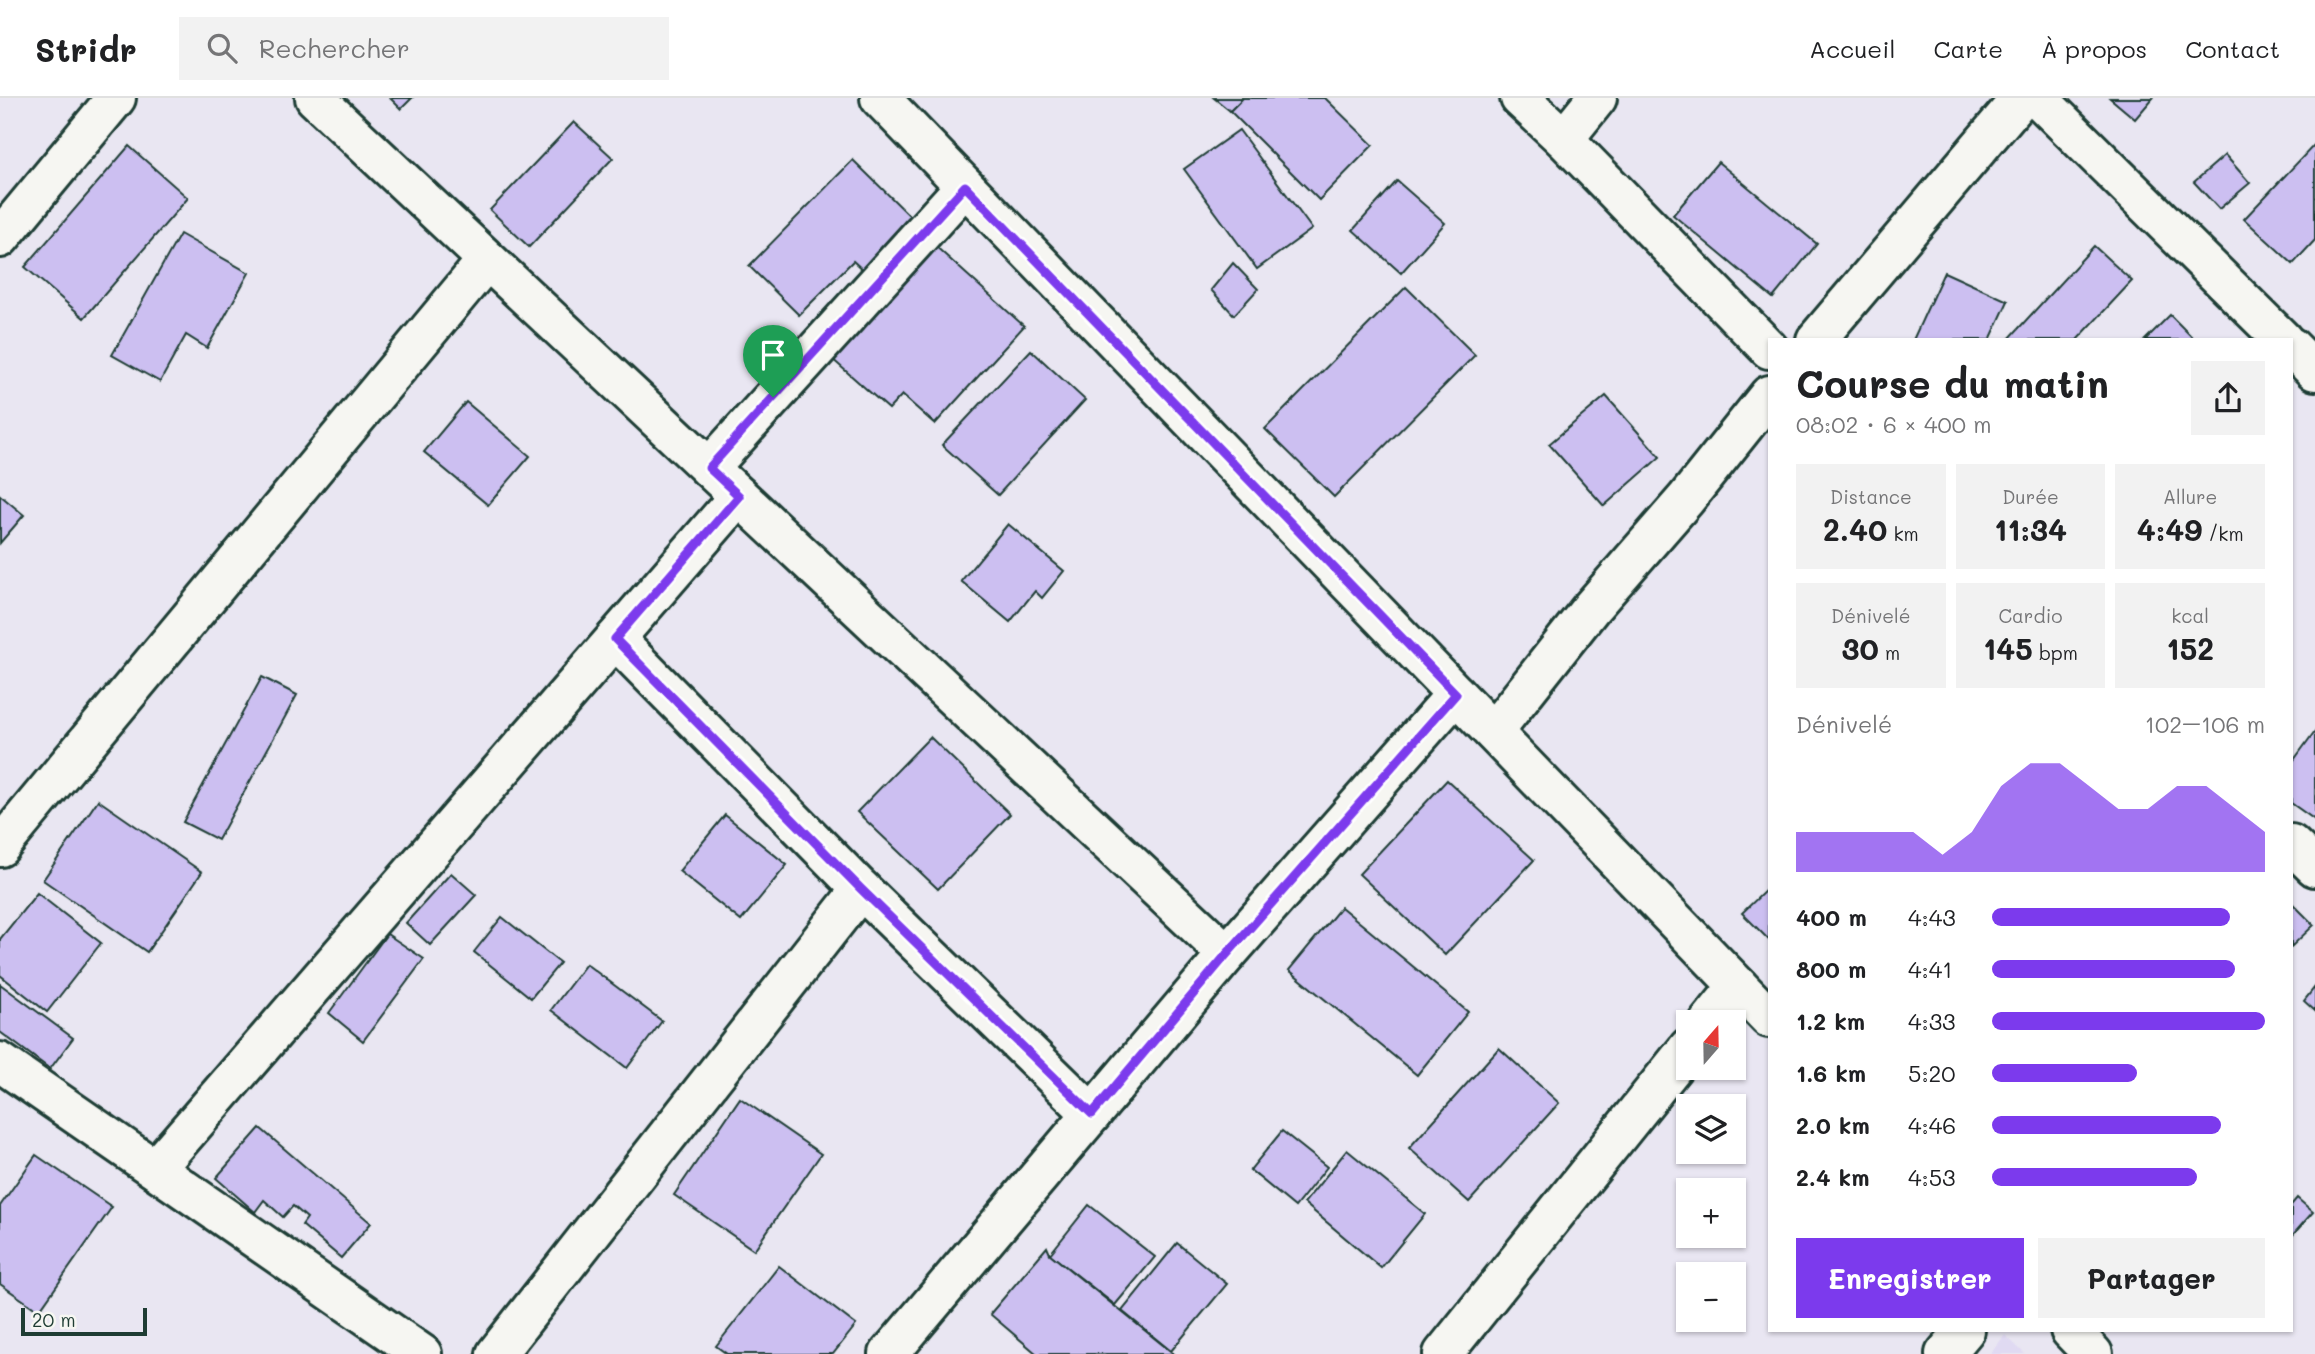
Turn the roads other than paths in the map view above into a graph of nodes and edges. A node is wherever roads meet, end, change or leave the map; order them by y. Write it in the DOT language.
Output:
graph roads {
  1 [pos="116,98"];
  2 [pos="315,98"];
  3 [pos="880,98"];
  4 [pos="1520,98"];
  5 [pos="1597,98"];
  6 [pos="2021,98"];
  7 [pos="2038,98"];
  8 [pos="1564,139"];
  9 [pos="965,186"];
  10 [pos="0,239"];
  11 [pos="487,260"];
  12 [pos="1818,338"];
  13 [pos="2281,338"];
  14 [pos="1768,348"];
  15 [pos="2293,349"];
  16 [pos="2315,371"];
  17 [pos="1768,397"];
  18 [pos="709,468"];
  19 [pos="739,496"];
  20 [pos="615,639"];
  21 [pos="1456,694"];
  22 [pos="1493,732"];
  23 [pos="2293,846"];
  24 [pos="0,847"];
  25 [pos="2315,867"];
  26 [pos="861,889"];
  27 [pos="1227,954"];
  28 [pos="1738,986"];
  29 [pos="1719,1010"];
  30 [pos="1768,1017"];
  31 [pos="0,1062"];
  32 [pos="1676,1063"];
  33 [pos="1092,1114"];
  34 [pos="155,1169"];
  35 [pos="1963,1332"];
  36 [pos="2072,1332"];
  37 [pos="422,1354"];
  38 [pos="496,1354"];
  39 [pos="889,1354"];
  40 [pos="1443,1354"];
  41 [pos="1945,1354"];
  42 [pos="2093,1354"];
  1 -- 10 [label="street"];
  2 -- 11 [label="street"];
  3 -- 9 [label="street"];
  4 -- 8 [label="street"];
  5 -- 8 [label="street"];
  6 -- 12 [label="street"];
  7 -- 13 [label="street"];
  8 -- 14 [label="street"];
  9 -- 18 [label="street"];
  9 -- 21 [label="street"];
  11 -- 18 [label="street"];
  11 -- 24 [label="street"];
  15 -- 16 [label="street"];
  17 -- 22 [label="street"];
  18 -- 19 [label="street"];
  19 -- 20 [label="street"];
  19 -- 27 [label="street"];
  20 -- 26 [label="street"];
  20 -- 34 [label="street"];
  21 -- 22 [label="street"];
  21 -- 27 [label="street"];
  22 -- 28 [label="street"];
  23 -- 25 [label="street"];
  26 -- 33 [label="street"];
  26 -- 38 [label="street"];
  27 -- 33 [label="street"];
  28 -- 29 [label="street"];
  28 -- 30 [label="street"];
  31 -- 34 [label="street"];
  32 -- 40 [label="street"];
  33 -- 39 [label="street"];
  34 -- 37 [label="street"];
  35 -- 41 [label="street"];
  36 -- 42 [label="street"];
}
